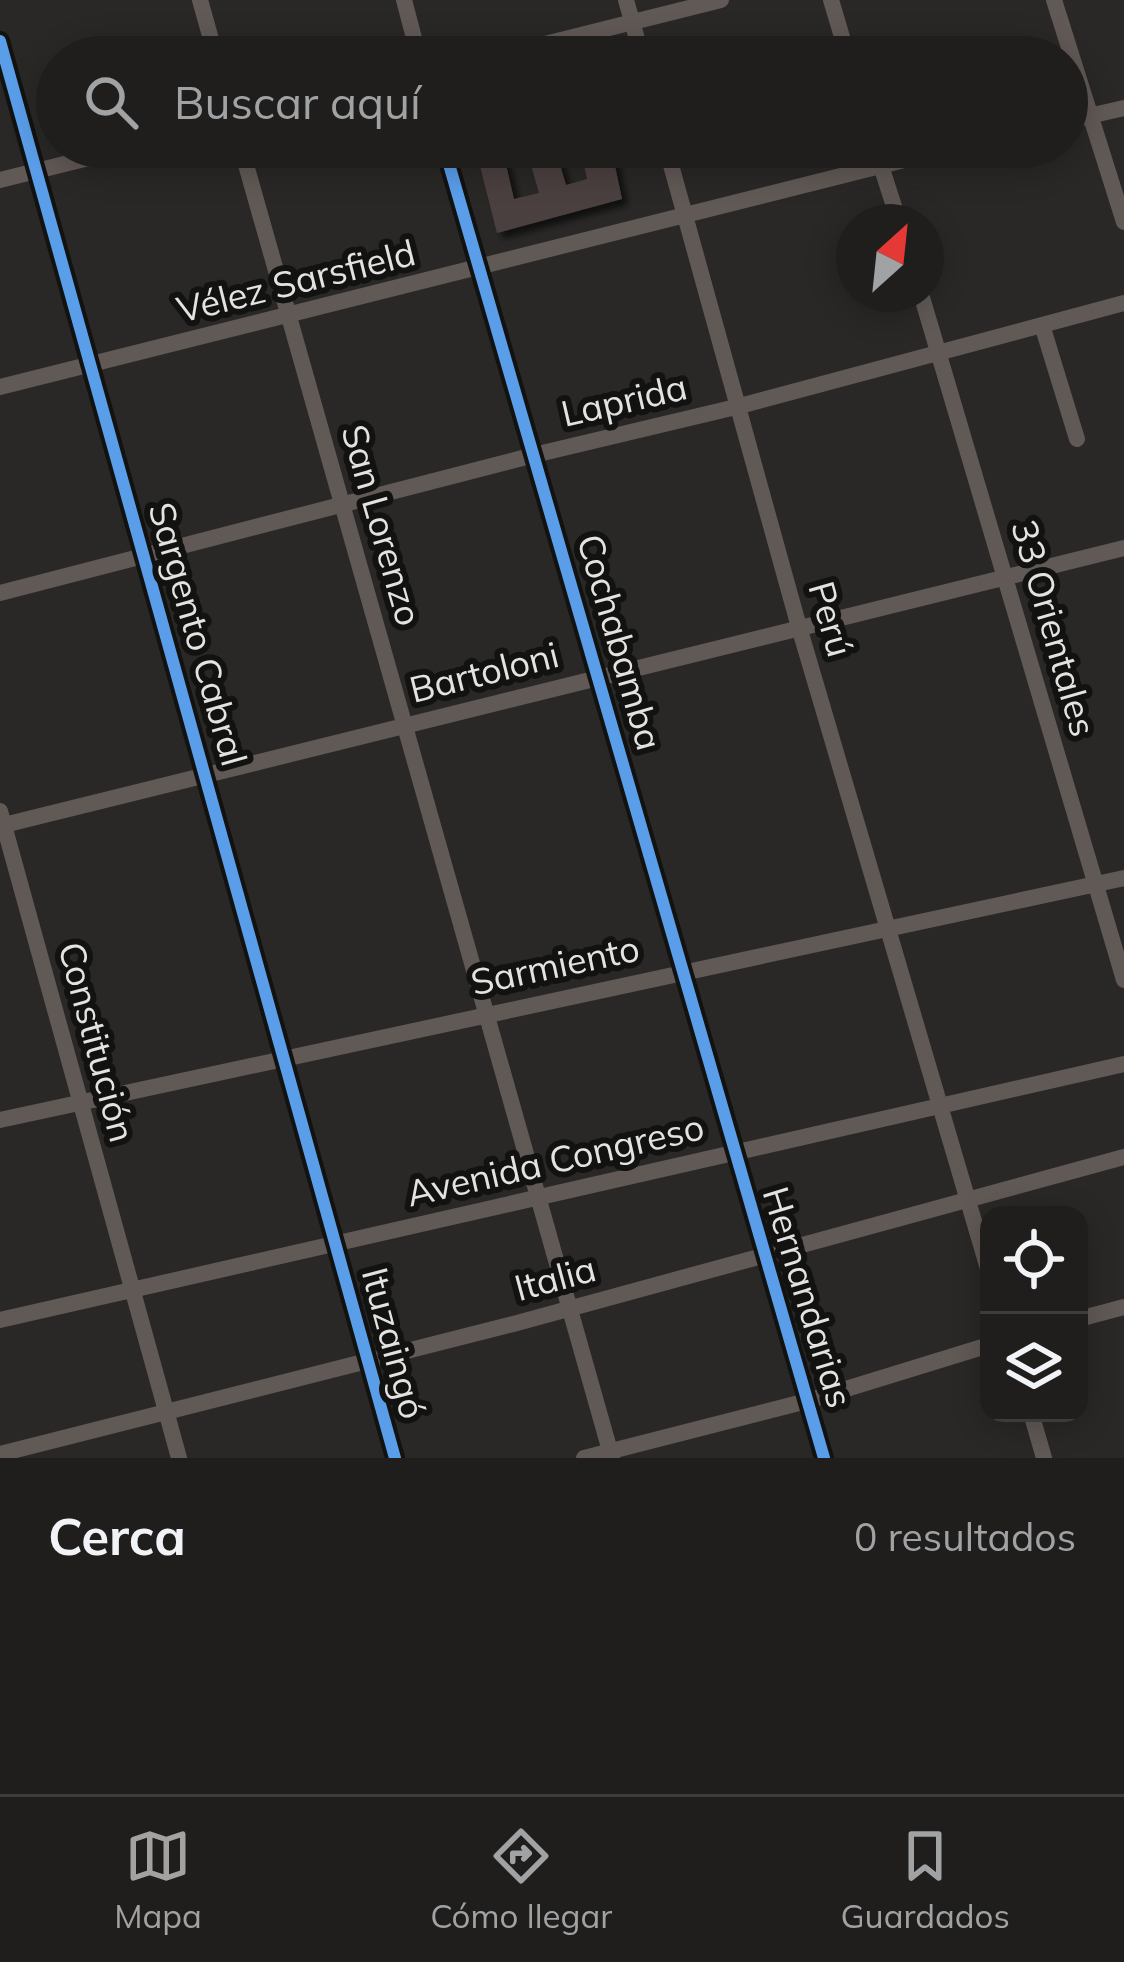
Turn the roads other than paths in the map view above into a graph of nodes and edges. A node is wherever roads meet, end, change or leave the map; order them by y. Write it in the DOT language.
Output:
graph roads {
  1 [pos="200,0"];
  2 [pos="404,0"];
  3 [pos="626,0"];
  4 [pos="722,0"];
  5 [pos="831,0"];
  6 [pos="1054,0"];
  7 [pos="632,22"];
  8 [pos="210,36"];
  9 [pos="413,36"];
  10 [pos="576,36"];
  11 [pos="636,36"];
  12 [pos="842,36"];
  13 [pos="1065,36"];
  14 [pos="0,41"];
  15 [pos="1124,108"];
  16 [pos="1088,113"];
  17 [pos="1089,116"];
  18 [pos="36,167"];
  19 [pos="36,168"];
  20 [pos="49,168"];
  21 [pos="247,168"];
  22 [pos="450,168"];
  23 [pos="673,168"];
  24 [pos="838,168"];
  25 [pos="882,168"];
  26 [pos="37,171"];
  27 [pos="0,180"];
  28 [pos="893,204"];
  29 [pos="685,214"];
  30 [pos="1124,222"];
  31 [pos="479,266"];
  32 [pos="1124,303"];
  33 [pos="927,312"];
  34 [pos="288,314"];
  35 [pos="1042,325"];
  36 [pos="939,352"];
  37 [pos="91,364"];
  38 [pos="0,388"];
  39 [pos="736,407"];
  40 [pos="1077,439"];
  41 [pos="534,455"];
  42 [pos="342,504"];
  43 [pos="1124,548"];
  44 [pos="145,555"];
  45 [pos="1004,576"];
  46 [pos="0,593"];
  47 [pos="799,628"];
  48 [pos="599,678"];
  49 [pos="404,726"];
  50 [pos="207,775"];
  51 [pos="1,821"];
  52 [pos="1124,878"];
  53 [pos="1096,884"];
  54 [pos="887,928"];
  55 [pos="685,970"];
  56 [pos="1124,980"];
  57 [pos="486,1014"];
  58 [pos="286,1058"];
  59 [pos="1124,1064"];
  60 [pos="79,1104"];
  61 [pos="940,1106"];
  62 [pos="0,1120"];
  63 [pos="734,1154"];
  64 [pos="1124,1156"];
  65 [pos="538,1198"];
  66 [pos="968,1199"];
  67 [pos="980,1241"];
  68 [pos="336,1244"];
  69 [pos="764,1255"];
  70 [pos="131,1290"];
  71 [pos="1124,1307"];
  72 [pos="569,1309"];
  73 [pos="1088,1317"];
  74 [pos="0,1320"];
  75 [pos="980,1348"];
  76 [pos="368,1360"];
  77 [pos="807,1401"];
  78 [pos="166,1412"];
  79 [pos="1033,1422"];
  80 [pos="0,1454"];
  81 [pos="611,1454"];
  82 [pos="179,1458"];
  83 [pos="395,1458"];
  84 [pos="584,1458"];
  85 [pos="824,1458"];
  86 [pos="1044,1458"];
  1 -- 8 [label="street"];
  2 -- 9 [label="street"];
  3 -- 7 [label="street"];
  4 -- 7 [label="street"];
  5 -- 12 [label="street"];
  6 -- 13 [label="street"];
  7 -- 10 [label="street"];
  7 -- 11 [label="street"];
  14 -- 18 [label="street, Sargento Cabral"];
  15 -- 17 [label="street"];
  16 -- 17 [label="street"];
  17 -- 30 [label="street"];
  19 -- 26 [label="street, Sargento Cabral"];
  20 -- 26 [label="street"];
  21 -- 34 [label="street, San Lorenzo"];
  22 -- 31 [label="street, Cochabamba"];
  23 -- 29 [label="street, Perú"];
  24 -- 29 [label="street, Vélez Sarsfield"];
  25 -- 28 [label="street"];
  26 -- 27 [label="street"];
  26 -- 37 [label="street, Sargento Cabral"];
  29 -- 31 [label="street, Vélez Sarsfield"];
  29 -- 39 [label="street, Perú"];
  31 -- 34 [label="street, Vélez Sarsfield"];
  31 -- 41 [label="street, Cochabamba"];
  32 -- 35 [label="street, Laprida"];
  33 -- 36 [label="street, 33 Orientales"];
  34 -- 37 [label="street, Vélez Sarsfield"];
  34 -- 42 [label="street, San Lorenzo"];
  35 -- 36 [label="street, Laprida"];
  35 -- 40 [label="street"];
  36 -- 39 [label="street, Laprida"];
  36 -- 45 [label="street, 33 Orientales"];
  37 -- 38 [label="street, Vélez Sarsfield"];
  37 -- 44 [label="street, Sargento Cabral"];
  39 -- 41 [label="street, Laprida"];
  39 -- 47 [label="street, Perú"];
  41 -- 42 [label="street, Laprida"];
  41 -- 48 [label="street, Cochabamba"];
  42 -- 44 [label="street, Laprida"];
  42 -- 49 [label="street, San Lorenzo"];
  43 -- 45 [label="street, Bartoloni"];
  44 -- 46 [label="street, Laprida"];
  44 -- 50 [label="street, Sargento Cabral"];
  45 -- 47 [label="street, Bartoloni"];
  45 -- 53 [label="street, 33 Orientales"];
  47 -- 48 [label="street, Bartoloni"];
  47 -- 54 [label="street, Perú"];
  48 -- 49 [label="street, Bartoloni"];
  48 -- 55 [label="street, Cochabamba"];
  49 -- 50 [label="street, Bartoloni"];
  49 -- 57 [label="street, San Lorenzo"];
  50 -- 51 [label="street, Bartoloni"];
  50 -- 58 [label="street, Sargento Cabral"];
  51 -- 60 [label="street, Constitución"];
  52 -- 53 [label="street, Sarmiento"];
  53 -- 54 [label="street, Sarmiento"];
  53 -- 56 [label="street, 33 Orientales"];
  54 -- 55 [label="street, Sarmiento"];
  54 -- 61 [label="street, Perú"];
  55 -- 57 [label="street, Sarmiento"];
  55 -- 63 [label="street, Cochabamba"];
  57 -- 58 [label="street, Sarmiento"];
  57 -- 65 [label="street, San Lorenzo"];
  58 -- 60 [label="street, Sarmiento"];
  58 -- 68 [label="street, Sargento Cabral"];
  59 -- 61 [label="street, Avenida Congreso"];
  60 -- 62 [label="street, Sarmiento"];
  60 -- 70 [label="street, Constitución"];
  61 -- 63 [label="street, Avenida Congreso"];
  61 -- 66 [label="street, Perú"];
  63 -- 65 [label="street, Avenida Congreso"];
  63 -- 69 [label="street, Hernandarias"];
  64 -- 66 [label="street, Italia"];
  65 -- 68 [label="street, Avenida Congreso"];
  65 -- 72 [label="street, San Lorenzo"];
  66 -- 67 [label="street, Perú"];
  66 -- 69 [label="street, Italia"];
  68 -- 70 [label="street, Avenida Congreso"];
  68 -- 76 [label="street, Ituzaingó"];
  69 -- 72 [label="street, Italia"];
  69 -- 77 [label="street, Hernandarias"];
  70 -- 74 [label="street, Avenida Congreso"];
  70 -- 78 [label="street, Constitución"];
  71 -- 73 [label="street"];
  72 -- 76 [label="street, Italia"];
  72 -- 81 [label="street, San Lorenzo"];
  75 -- 77 [label="street"];
  76 -- 78 [label="street, Italia"];
  76 -- 83 [label="street, Ituzaingó"];
  77 -- 81 [label="street"];
  77 -- 85 [label="street, Hernandarias"];
  78 -- 80 [label="street, Italia"];
  78 -- 82 [label="street, Constitución"];
  79 -- 86 [label="street"];
  81 -- 84 [label="street"];
}
